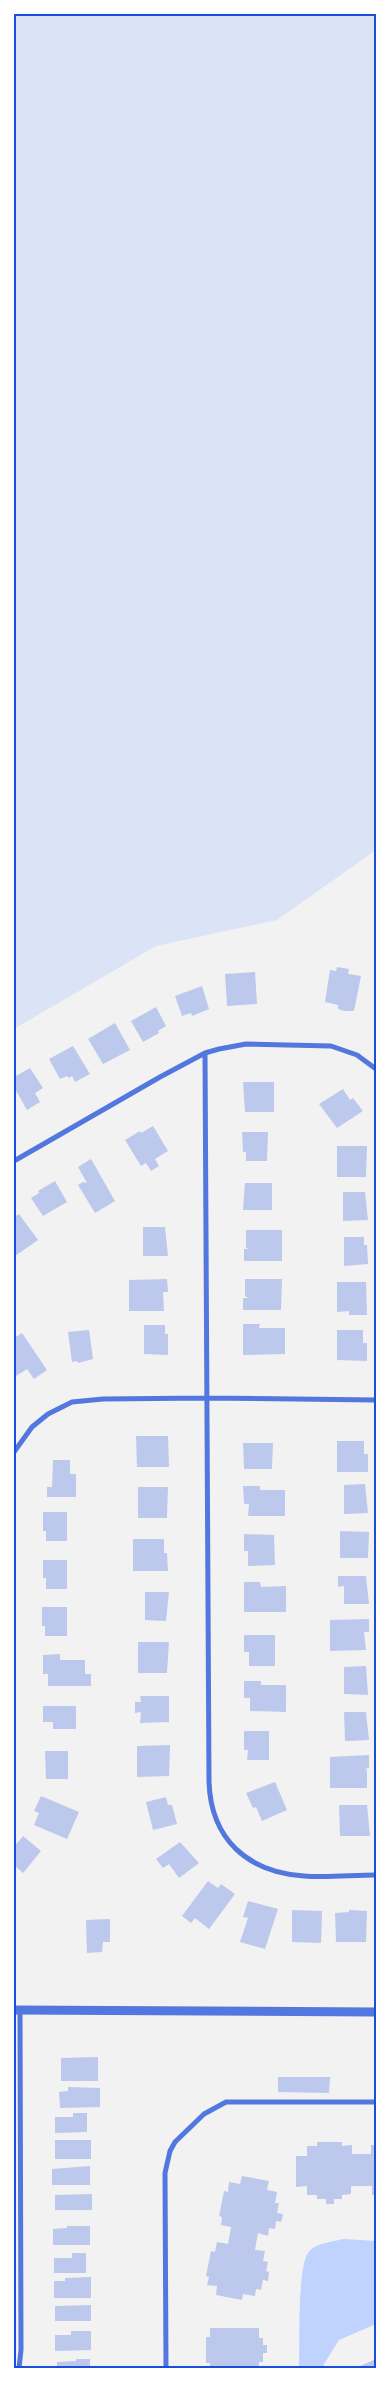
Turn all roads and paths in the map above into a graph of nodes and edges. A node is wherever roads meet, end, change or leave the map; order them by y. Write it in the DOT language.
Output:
graph roads {
  1 [pos="205,1053"];
  2 [pos="376,1069"];
  3 [pos="14,1161"];
  4 [pos="206,1398"];
  5 [pos="376,1400"];
  6 [pos="14,1453"];
  7 [pos="376,1875"];
  8 [pos="17,2010"];
  9 [pos="376,2012"];
  10 [pos="376,2102"];
  11 [pos="14,2138"];
  12 [pos="20,2138"];
  13 [pos="14,2325"];
  14 [pos="21,2325"];
  15 [pos="19,2368"];
  16 [pos="166,2368"];
  1 -- 2 [label="street"];
  1 -- 3 [label="street"];
  1 -- 4 [label="street"];
  4 -- 5 [label="street"];
  4 -- 6 [label="street"];
  4 -- 7 [label="street"];
  8 -- 9 [label="street"];
  8 -- 12 [label="street"];
  10 -- 16 [label="street"];
  11 -- 12 [label="street"];
  12 -- 14 [label="street"];
  13 -- 14 [label="street"];
  14 -- 15 [label="street"];
}
